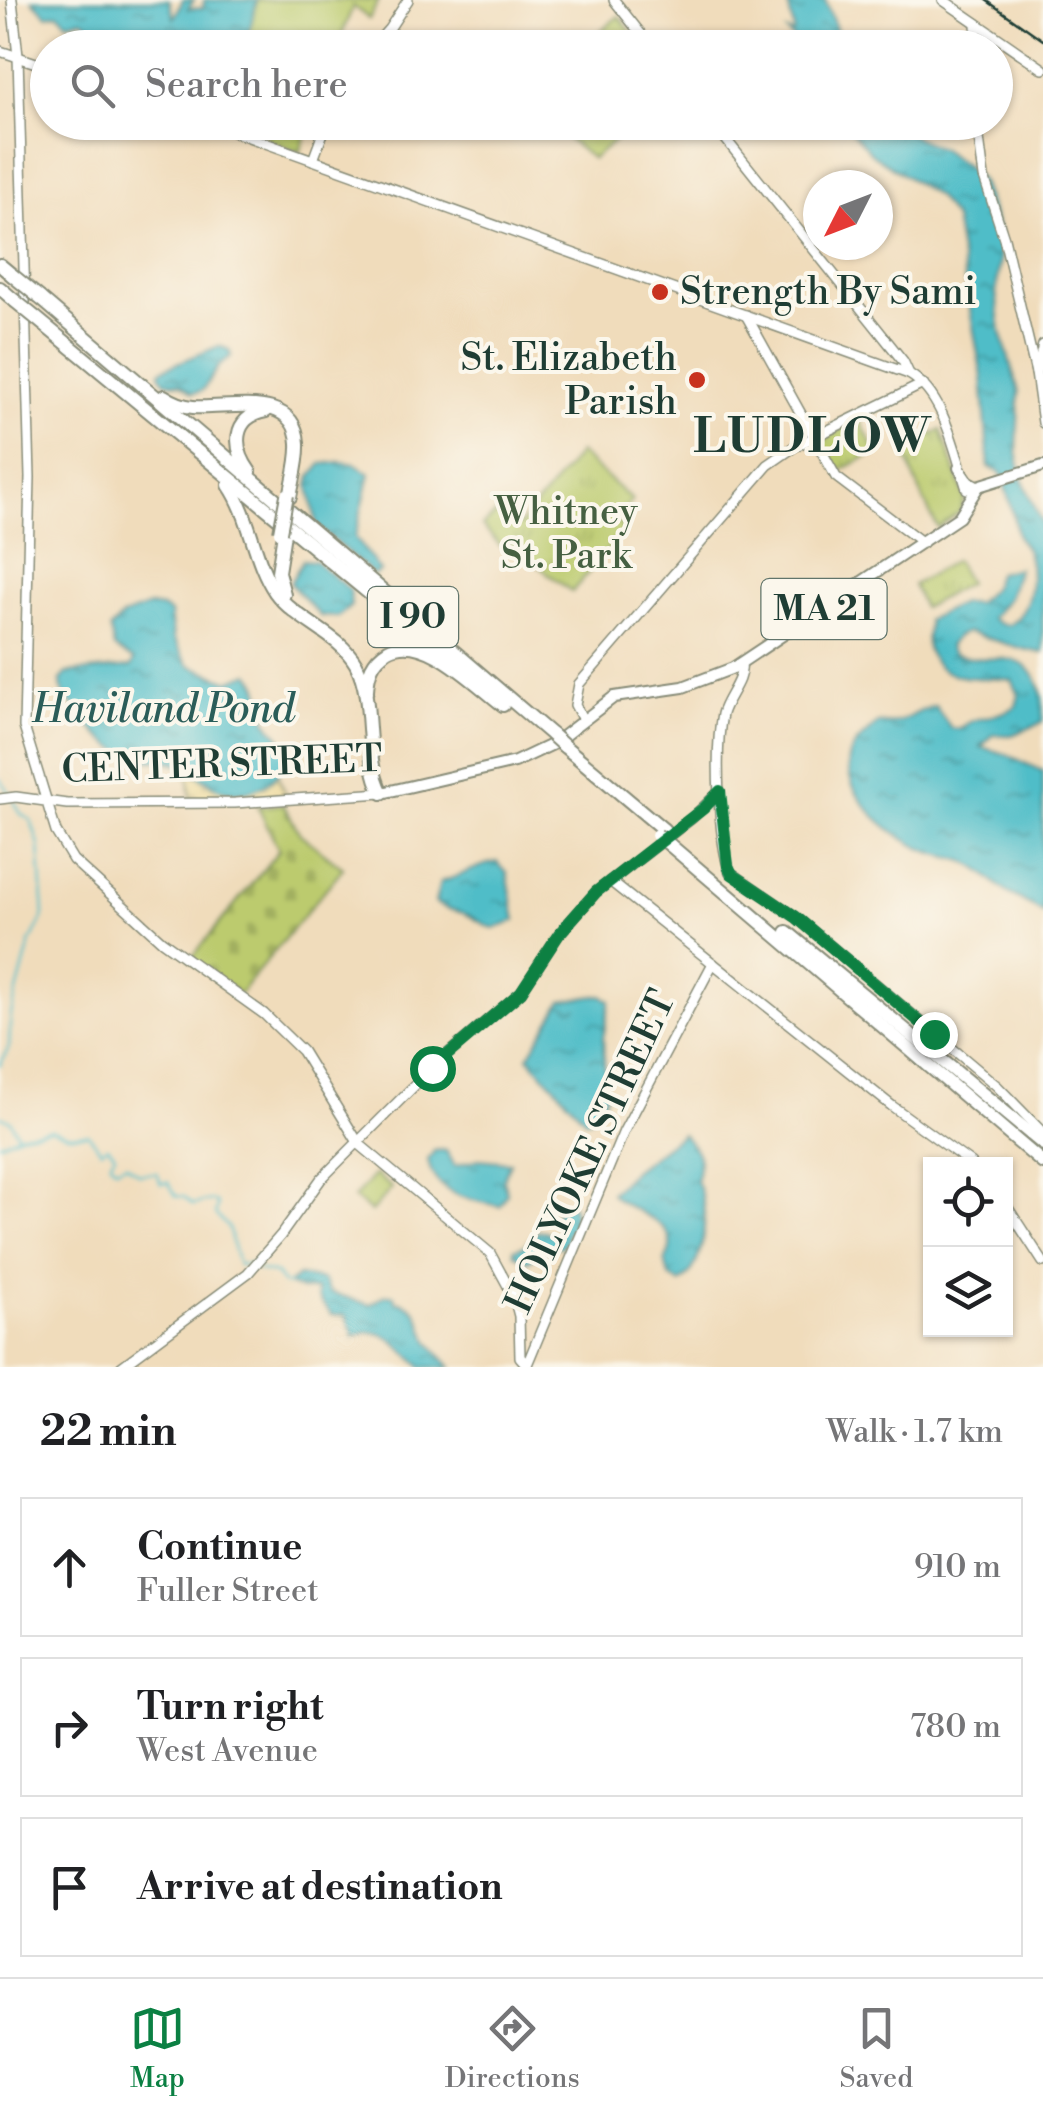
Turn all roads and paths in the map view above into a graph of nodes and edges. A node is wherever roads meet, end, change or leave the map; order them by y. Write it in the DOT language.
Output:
graph roads {
  1 [pos="12,0"];
  2 [pos="408,0"];
  3 [pos="614,0"];
  4 [pos="942,0"];
  5 [pos="976,24"];
  6 [pos="389,30"];
  7 [pos="638,30"];
  8 [pos="976,30"];
  9 [pos="985,30"];
  10 [pos="1013,49"];
  11 [pos="0,51"];
  12 [pos="18,56"];
  13 [pos="30,60"];
  14 [pos="1043,70"];
  15 [pos="258,140"];
  16 [pos="321,140"];
  17 [pos="726,140"];
  18 [pos="979,140"];
  19 [pos="314,160"];
  20 [pos="0,265"];
  21 [pos="0,288"];
  22 [pos="746,315"];
  23 [pos="92,342"];
  24 [pos="1043,345"];
  25 [pos="909,374"];
  26 [pos="1036,374"];
  27 [pos="923,384"];
  28 [pos="1043,423"];
  29 [pos="176,436"];
  30 [pos="814,437"];
  31 [pos="960,468"];
  32 [pos="1040,468"];
  33 [pos="973,488"];
  34 [pos="284,497"];
  35 [pos="282,533"];
  36 [pos="923,543"];
  37 [pos="295,613"];
  38 [pos="741,664"];
  39 [pos="367,693"];
  40 [pos="504,705"];
  41 [pos="583,720"];
  42 [pos="555,743"];
  43 [pos="38,779"];
  44 [pos="720,791"];
  45 [pos="382,793"];
  46 [pos="7,798"];
  47 [pos="30,798"];
  48 [pos="46,802"];
  49 [pos="673,843"];
  50 [pos="610,881"];
  51 [pos="713,963"];
  52 [pos="1043,1133"];
  53 [pos="360,1144"];
  54 [pos="1043,1144"];
  55 [pos="962,1157"];
  56 [pos="1043,1164"];
  57 [pos="1013,1216"];
  58 [pos="1043,1262"];
  59 [pos="526,1366"];
  60 [pos="121,1367"];
  1 -- 12 [label="main road"];
  2 -- 6 [label="main road"];
  3 -- 7 [label="main road"];
  4 -- 5 [label="main road"];
  5 -- 8 [label="main road"];
  5 -- 9 [label="main road"];
  10 -- 14 [label="main road"];
  11 -- 12 [label="main road"];
  12 -- 13 [label="main road"];
  12 -- 43 [label="main road"];
  15 -- 19 [label="main road"];
  16 -- 19 [label="main road"];
  17 -- 25 [label="main road"];
  18 -- 26 [label="main road"];
  19 -- 22 [label="main road"];
  20 -- 23 [label="highway, I 90, bridge"];
  21 -- 29 [label="highway, I 90, bridge"];
  22 -- 25 [label="main road"];
  22 -- 30 [label="main road"];
  23 -- 34 [label="highway, I 90"];
  23 -- 34 [label="highway"];
  24 -- 26 [label="main road"];
  25 -- 27 [label="main road"];
  26 -- 28 [label="main road"];
  27 -- 30 [label="main road"];
  27 -- 31 [label="main road"];
  29 -- 37 [label="highway"];
  29 -- 40 [label="highway, I 90"];
  30 -- 36 [label="main road"];
  30 -- 41 [label="main road"];
  31 -- 33 [label="main road"];
  32 -- 33 [label="main road"];
  33 -- 36 [label="main road, CENTER STREET / MA 21"];
  34 -- 34 [label="highway"];
  34 -- 35 [label="highway, bridge"];
  34 -- 42 [label="highway, I 90"];
  35 -- 37 [label="highway"];
  35 -- 39 [label="highway"];
  36 -- 38 [label="main road, CENTER STREET / MA 21"];
  37 -- 45 [label="highway"];
  38 -- 41 [label="main road, CENTER STREET / MA 21"];
  38 -- 44 [label="main road"];
  39 -- 40 [label="highway"];
  39 -- 45 [label="highway"];
  40 -- 42 [label="highway, I 90"];
  41 -- 45 [label="main road, CENTER STREET / MA 21"];
  42 -- 49 [label="highway, I 90"];
  43 -- 47 [label="main road"];
  43 -- 48 [label="main road"];
  44 -- 50 [label="main road"];
  44 -- 52 [label="main road"];
  45 -- 48 [label="main road, CENTER STREET / MA 21"];
  46 -- 47 [label="main road, CENTER STREET / MA 21"];
  47 -- 48 [label="main road, CENTER STREET / MA 21"];
  48 -- 53 [label="main road"];
  49 -- 54 [label="highway, I 90"];
  49 -- 56 [label="highway, I 90"];
  50 -- 51 [label="main road"];
  50 -- 53 [label="main road"];
  51 -- 55 [label="main road"];
  51 -- 59 [label="main road, HOLYOKE STREET"];
  53 -- 59 [label="main road"];
  53 -- 60 [label="main road"];
  57 -- 58 [label="main road"];
}
